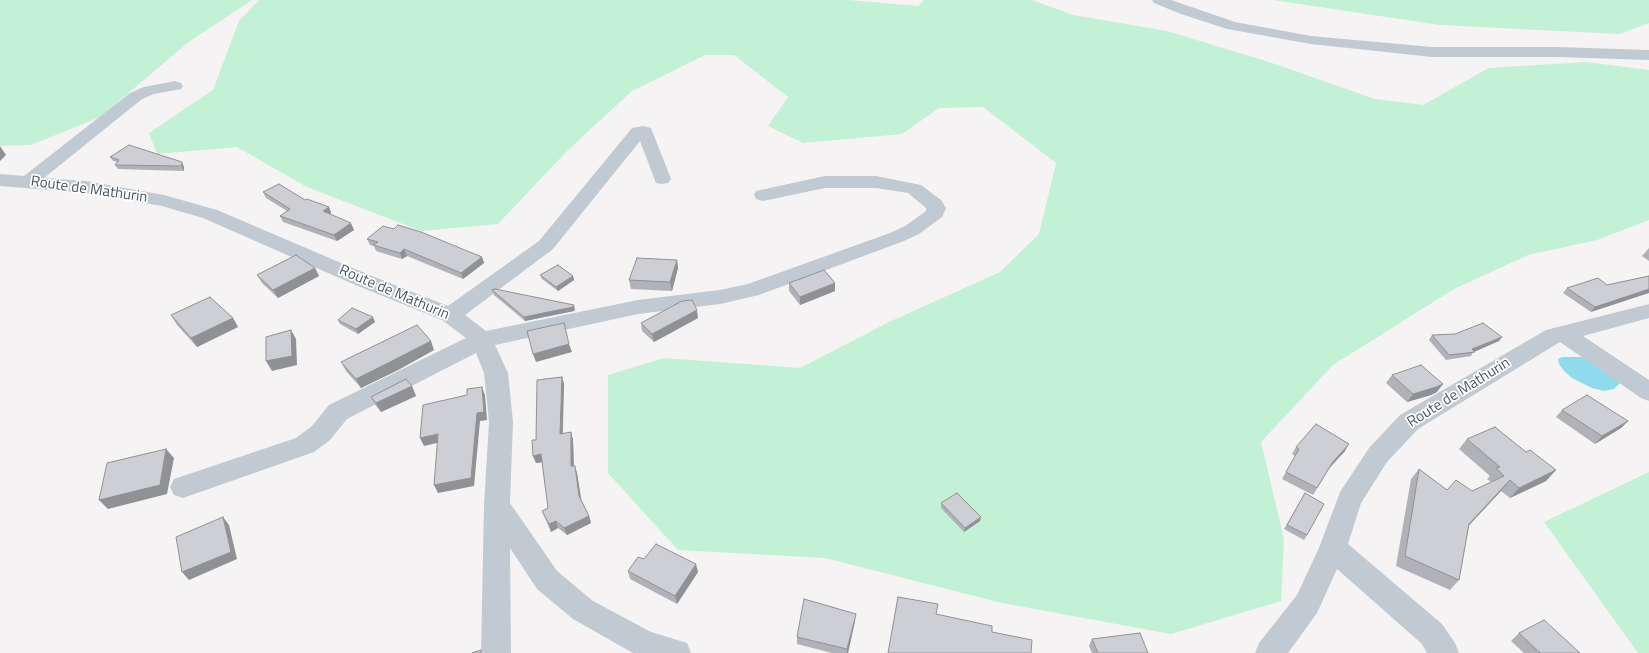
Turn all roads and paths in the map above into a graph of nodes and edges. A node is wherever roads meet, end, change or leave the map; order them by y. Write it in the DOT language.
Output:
graph roads {
  1 [pos="1159,0"];
  2 [pos="1649,55"];
  3 [pos="175,86"];
  4 [pos="662,179"];
  5 [pos="0,180"];
  6 [pos="28,182"];
  7 [pos="763,195"];
  8 [pos="1649,311"];
  9 [pos="450,315"];
  10 [pos="1564,334"];
  11 [pos="482,340"];
  12 [pos="1649,392"];
  13 [pos="183,487"];
  14 [pos="497,505"];
  15 [pos="1332,548"];
  16 [pos="496,653"];
  17 [pos="676,653"];
  18 [pos="1270,653"];
  19 [pos="1444,653"];
  1 -- 2 [label="street"];
  3 -- 6 [label="street"];
  4 -- 9 [label="street"];
  5 -- 6 [label="street, Route de Mathurin"];
  6 -- 9 [label="street, Route de Mathurin"];
  7 -- 11 [label="street"];
  8 -- 10 [label="street, Route de Mathurin"];
  9 -- 11 [label="street, Route de Mathurin"];
  10 -- 12 [label="street"];
  10 -- 15 [label="street, Route de Mathurin"];
  11 -- 13 [label="street"];
  11 -- 14 [label="street, Route de Mathurin"];
  14 -- 16 [label="street, Route de Mathurin"];
  14 -- 17 [label="street"];
  15 -- 18 [label="street, Route de Mathurin"];
  15 -- 19 [label="street"];
}
